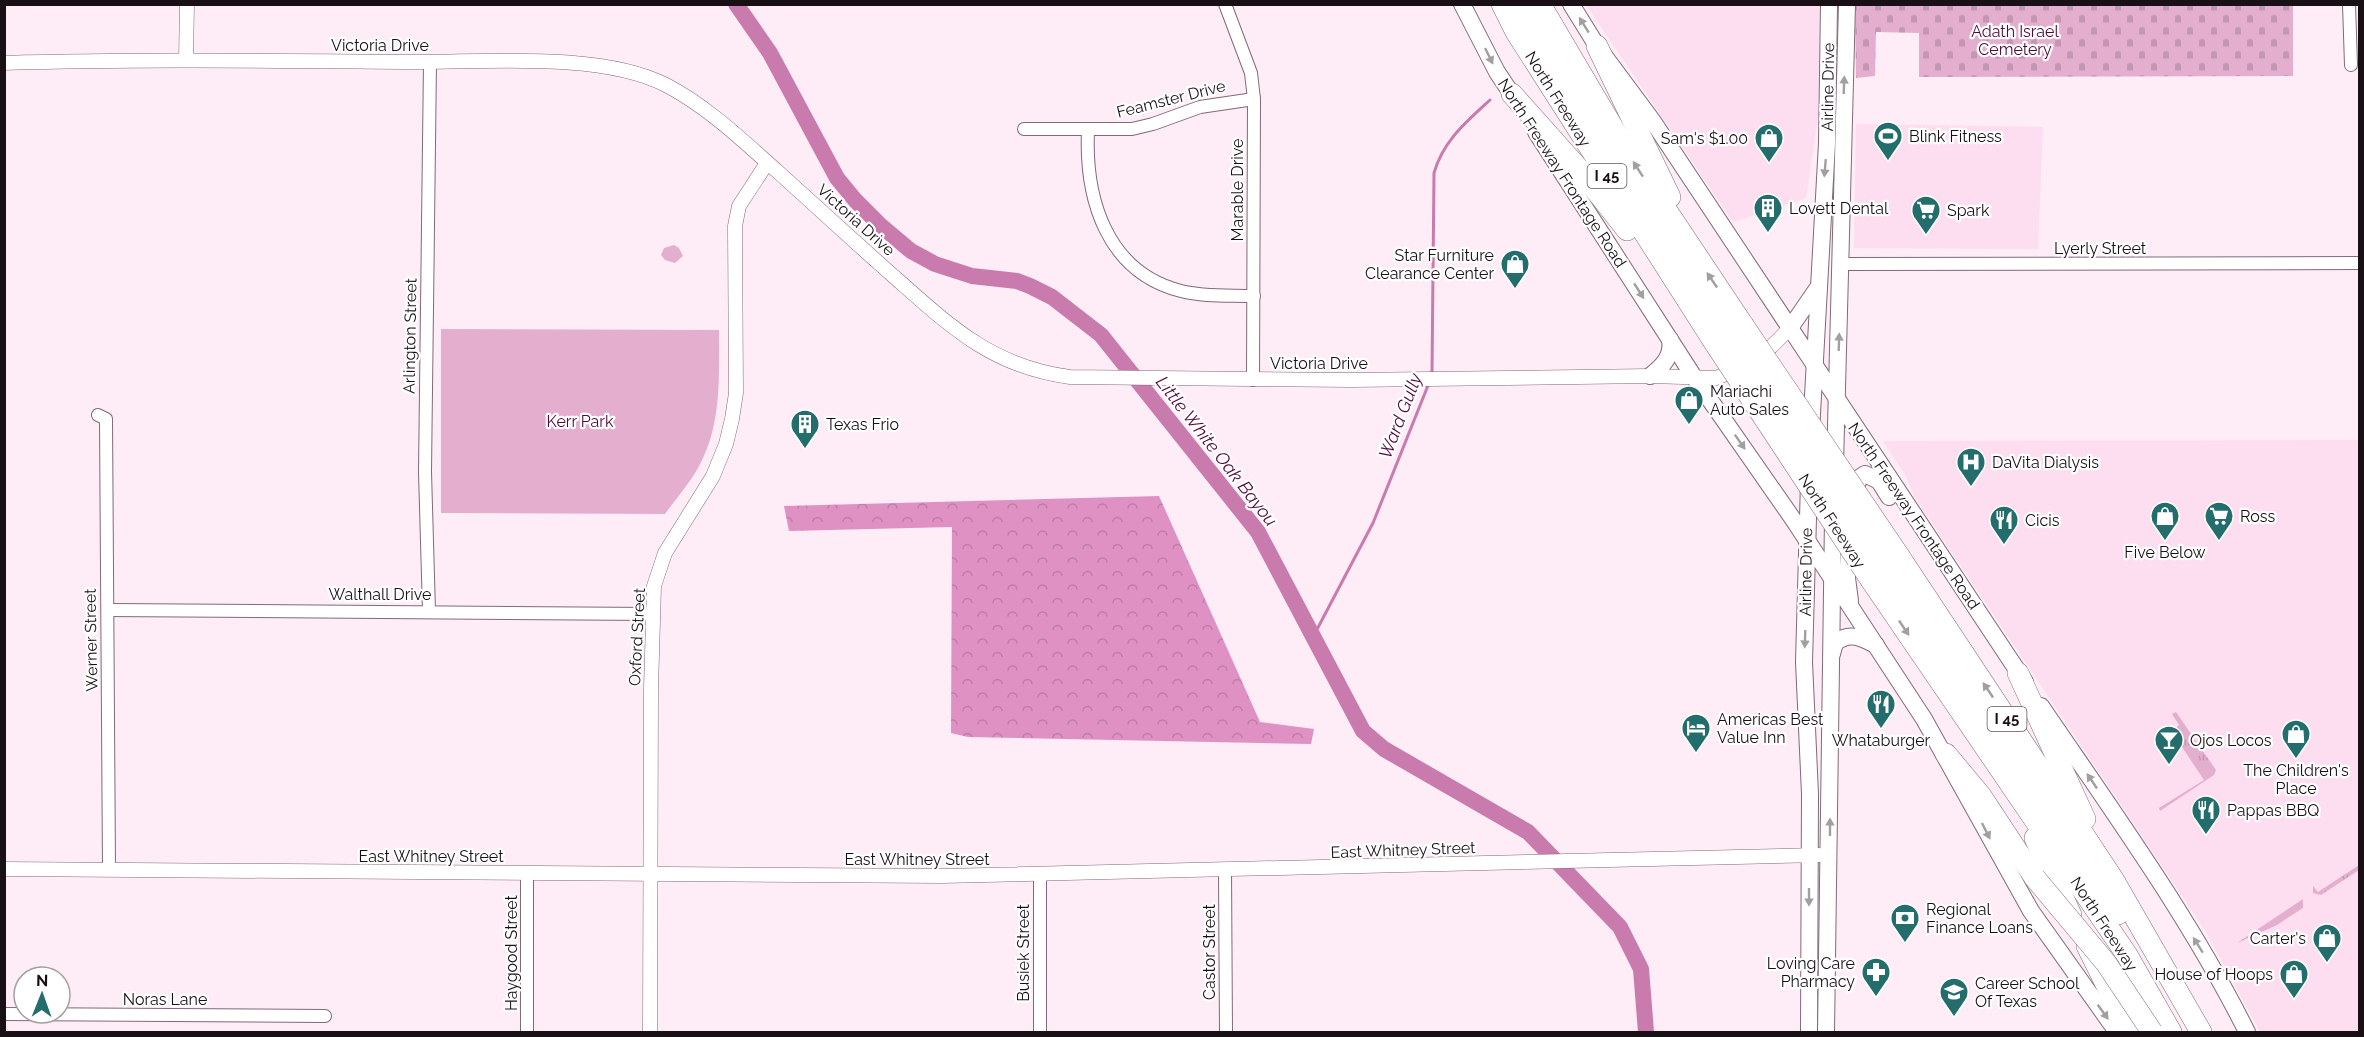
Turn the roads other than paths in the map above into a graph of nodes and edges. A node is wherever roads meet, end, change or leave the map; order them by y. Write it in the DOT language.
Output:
graph roads {
  1 [pos="187,4"];
  2 [pos="1225,4"];
  3 [pos="1462,4"];
  4 [pos="1502,4"];
  5 [pos="1522,4"];
  6 [pos="1540,4"];
  7 [pos="1571,4"];
  8 [pos="1829,4"];
  9 [pos="1847,4"];
  10 [pos="2349,4"];
  11 [pos="1597,46"];
  12 [pos="186,60"];
  13 [pos="430,62"];
  14 [pos="4,63"];
  15 [pos="2351,65"];
  16 [pos="1512,94"];
  17 [pos="1254,99"];
  18 [pos="1835,124"];
  19 [pos="1024,129"];
  20 [pos="1088,131"];
  21 [pos="767,163"];
  22 [pos="1821,225"];
  23 [pos="1682,235"];
  24 [pos="2360,263"];
  25 [pos="1840,264"];
  26 [pos="1819,285"];
  27 [pos="1254,296"];
  28 [pos="1809,299"];
  29 [pos="1775,306"];
  30 [pos="1692,311"];
  31 [pos="1790,328"];
  32 [pos="1729,335"];
  33 [pos="1670,339"];
  34 [pos="1814,365"];
  35 [pos="1650,376"];
  36 [pos="1694,377"];
  37 [pos="1253,380"];
  38 [pos="1837,401"];
  39 [pos="98,415"];
  40 [pos="1806,539"];
  41 [pos="1932,542"];
  42 [pos="1886,570"];
  43 [pos="1831,577"];
  44 [pos="1851,606"];
  45 [pos="108,610"];
  46 [pos="429,611"];
  47 [pos="652,614"];
  48 [pos="1876,645"];
  49 [pos="1831,658"];
  50 [pos="2018,673"];
  51 [pos="1946,754"];
  52 [pos="1810,769"];
  53 [pos="1830,769"];
  54 [pos="2013,788"];
  55 [pos="1830,854"];
  56 [pos="1810,855"];
  57 [pos="4,869"];
  58 [pos="109,869"];
  59 [pos="1225,871"];
  60 [pos="527,873"];
  61 [pos="650,874"];
  62 [pos="1040,874"];
  63 [pos="2113,879"];
  64 [pos="4,1014"];
  65 [pos="325,1016"];
  66 [pos="1817,1030"];
  67 [pos="527,1032"];
  68 [pos="650,1032"];
  69 [pos="1040,1032"];
  70 [pos="1226,1032"];
  71 [pos="2117,1032"];
  72 [pos="2130,1032"];
  73 [pos="2152,1032"];
  74 [pos="2171,1032"];
  75 [pos="2189,1032"];
  76 [pos="2201,1032"];
  77 [pos="2247,1032"];
  1 -- 12 [label="street"];
  2 -- 17 [label="street, Marable Drive"];
  3 -- 16 [label="main road, North Freeway Frontage Road, one-way"];
  4 -- 30 [label="highway, North Freeway / I 45"];
  5 -- 32 [label="highway, North Freeway"];
  23 -- 6 [label="highway, North Freeway / I 45, one-way"];
  11 -- 7 [label="main road, North Freeway Frontage Road, one-way"];
  8 -- 18 [label="main road, Airline Drive"];
  18 -- 9 [label="main road, Airline Drive, one-way"];
  10 -- 15 [label="street"];
  11 -- 23 [label="highway"];
  11 -- 29 [label="main road, North Freeway Frontage Road"];
  12 -- 13 [label="street, Victoria Drive"];
  12 -- 14 [label="street, Victoria Drive"];
  13 -- 21 [label="street, Victoria Drive"];
  13 -- 46 [label="street, Arlington Street"];
  16 -- 30 [label="highway"];
  16 -- 33 [label="main road, North Freeway Frontage Road, one-way"];
  17 -- 20 [label="street, Feamster Drive"];
  17 -- 27 [label="street, Marable Drive"];
  18 -- 22 [label="main road, Airline Drive, one-way"];
  18 -- 25 [label="main road, Airline Drive"];
  19 -- 20 [label="street, Feamster Drive"];
  20 -- 27 [label="street"];
  21 -- 37 [label="street, Victoria Drive"];
  21 -- 47 [label="street, Oxford Street"];
  22 -- 25 [label="main road"];
  22 -- 26 [label="main road, Airline Drive"];
  32 -- 23 [label="highway, North Freeway / I 45, one-way"];
  24 -- 25 [label="street, Lyerly Street"];
  38 -- 25 [label="main road, Airline Drive, one-way"];
  26 -- 28 [label="main road"];
  26 -- 34 [label="main road, Airline Drive"];
  27 -- 37 [label="street, Marable Drive"];
  28 -- 29 [label="main road"];
  28 -- 31 [label="main road"];
  29 -- 31 [label="main road, North Freeway Frontage Road"];
  30 -- 32 [label="highway, North Freeway / I 45"];
  31 -- 34 [label="main road, North Freeway Frontage Road"];
  31 -- 36 [label="street, Victoria Drive"];
  32 -- 42 [label="highway, North Freeway / I 45, bridge"];
  32 -- 42 [label="highway, North Freeway / I 45, bridge"];
  33 -- 35 [label="main road"];
  33 -- 36 [label="main road, North Freeway Frontage Road"];
  34 -- 38 [label="main road, North Freeway Frontage Road"];
  34 -- 40 [label="main road, Airline Drive"];
  35 -- 36 [label="street, Victoria Drive"];
  35 -- 37 [label="street, Victoria Drive"];
  36 -- 40 [label="main road, North Freeway Frontage Road, one-way"];
  38 -- 41 [label="main road, North Freeway Frontage Road"];
  38 -- 43 [label="main road, Airline Drive"];
  39 -- 45 [label="street, Werner Street"];
  40 -- 43 [label="main road, North Freeway Frontage Road"];
  40 -- 52 [label="main road, Airline Drive, one-way"];
  41 -- 44 [label="main road"];
  41 -- 50 [label="main road, North Freeway Frontage Road"];
  42 -- 54 [label="highway, North Freeway / I 45, one-way"];
  63 -- 42 [label="highway, North Freeway / I 45, one-way"];
  42 -- 75 [label="highway, North Freeway"];
  43 -- 44 [label="main road, North Freeway Frontage Road"];
  43 -- 49 [label="main road, Airline Drive"];
  44 -- 48 [label="main road, North Freeway Frontage Road"];
  45 -- 46 [label="street, Walthall Drive"];
  45 -- 58 [label="street, Werner Street"];
  46 -- 47 [label="street, Walthall Drive"];
  47 -- 61 [label="street, Oxford Street"];
  48 -- 49 [label="main road"];
  48 -- 51 [label="main road, North Freeway Frontage Road"];
  49 -- 53 [label="main road, Airline Drive"];
  50 -- 63 [label="highway"];
  77 -- 50 [label="main road, North Freeway Frontage Road, one-way"];
  51 -- 71 [label="main road, North Freeway Frontage Road, one-way"];
  51 -- 73 [label="highway, bridge"];
  52 -- 53 [label="main road"];
  52 -- 56 [label="main road, Airline Drive"];
  55 -- 53 [label="main road, Airline Drive, one-way"];
  54 -- 72 [label="highway"];
  54 -- 74 [label="highway, North Freeway / I 45"];
  55 -- 56 [label="street, East Whitney Street"];
  55 -- 66 [label="main road, Airline Drive"];
  56 -- 59 [label="street, East Whitney Street"];
  56 -- 66 [label="main road, Airline Drive, one-way"];
  57 -- 58 [label="street, East Whitney Street"];
  58 -- 60 [label="street, East Whitney Street"];
  59 -- 62 [label="street, East Whitney Street"];
  59 -- 70 [label="street, Castor Street"];
  60 -- 61 [label="street, East Whitney Street"];
  60 -- 67 [label="street, Haygood Street"];
  61 -- 62 [label="street, East Whitney Street"];
  61 -- 68 [label="street, Oxford Street"];
  62 -- 69 [label="street, Busiek Street"];
  63 -- 76 [label="highway, North Freeway / I 45"];
  64 -- 65 [label="street, Noras Lane"];
}
